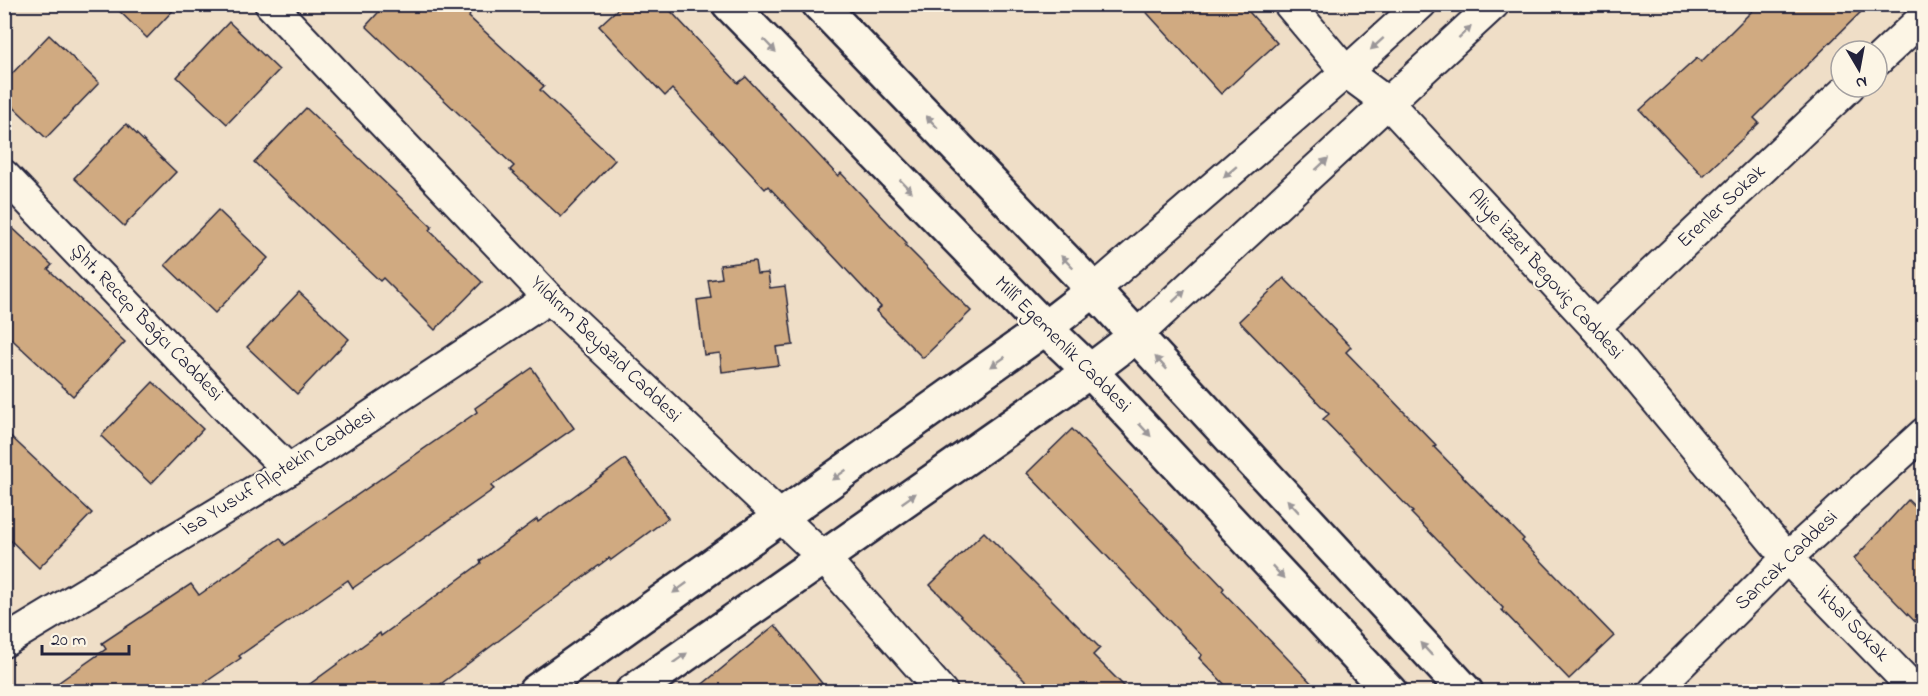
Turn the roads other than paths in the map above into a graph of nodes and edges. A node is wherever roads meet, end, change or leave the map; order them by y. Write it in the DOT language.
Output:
graph roads {
  1 [pos="270,4"];
  2 [pos="729,4"];
  3 [pos="819,4"];
  4 [pos="1289,4"];
  5 [pos="1420,4"];
  6 [pos="1494,4"];
  7 [pos="1923,17"];
  8 [pos="1889,50"];
  9 [pos="1346,72"];
  10 [pos="1836,99"];
  11 [pos="1388,103"];
  12 [pos="4,175"];
  13 [pos="1094,290"];
  14 [pos="549,298"];
  15 [pos="1595,327"];
  16 [pos="1046,328"];
  17 [pos="1136,336"];
  18 [pos="1090,371"];
  19 [pos="1923,433"];
  20 [pos="290,470"];
  21 [pos="780,516"];
  22 [pos="824,558"];
  23 [pos="1787,558"];
  24 [pos="4,642"];
  25 [pos="535,692"];
  26 [pos="632,692"];
  27 [pos="942,692"];
  28 [pos="1390,692"];
  29 [pos="1466,692"];
  30 [pos="1653,692"];
  31 [pos="1917,692"];
  1 -- 14 [label="street, Yıldırım Beyazıd Caddesi"];
  2 -- 16 [label="main road, Millî Egemenlik Caddesi, one-way"];
  13 -- 3 [label="main road, one-way"];
  4 -- 9 [label="street, Aliye İzzet Begoviç Caddesi"];
  5 -- 9 [label="street, one-way"];
  11 -- 6 [label="street, one-way"];
  7 -- 8 [label="street"];
  9 -- 11 [label="street, Aliye İzzet Begoviç Caddesi"];
  9 -- 13 [label="street, one-way"];
  10 -- 15 [label="street, Erenler Sokak"];
  11 -- 15 [label="street, Aliye İzzet Begoviç Caddesi"];
  17 -- 11 [label="street, one-way"];
  12 -- 20 [label="street, Şht. Recep Bağcı Caddesi"];
  13 -- 16 [label="main road"];
  13 -- 17 [label="main road"];
  14 -- 20 [label="street, İsa Yusuf Alptekin Caddesi"];
  14 -- 21 [label="street, Yıldırım Beyazıd Caddesi"];
  15 -- 23 [label="street, Aliye İzzet Begoviç Caddesi"];
  16 -- 18 [label="main road, Millî Egemenlik Caddesi"];
  16 -- 21 [label="main road, one-way"];
  17 -- 18 [label="main road"];
  29 -- 17 [label="main road, one-way"];
  22 -- 18 [label="main road, one-way"];
  18 -- 28 [label="main road, Millî Egemenlik Caddesi, one-way"];
  19 -- 23 [label="street, Sancak Caddesi"];
  20 -- 24 [label="street, İsa Yusuf Alptekin Caddesi"];
  21 -- 22 [label="street, Yıldırım Beyazıd Caddesi"];
  21 -- 25 [label="main road, one-way"];
  26 -- 22 [label="main road, one-way"];
  22 -- 27 [label="street, Yıldırım Beyazıd Caddesi"];
  23 -- 30 [label="street, Sancak Caddesi"];
  23 -- 31 [label="street, İkbal Sokak"];
}
